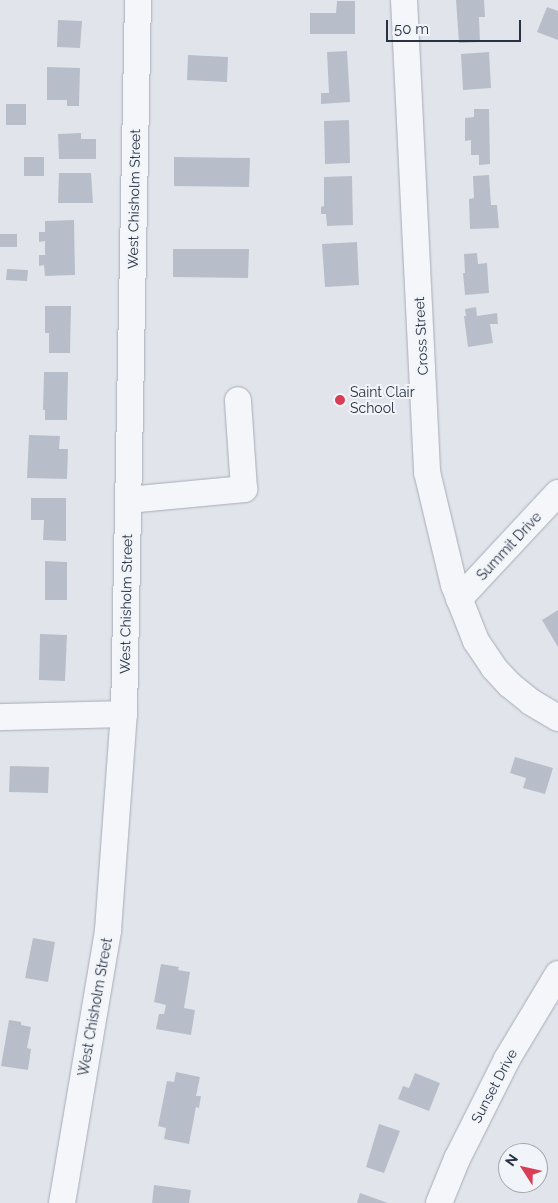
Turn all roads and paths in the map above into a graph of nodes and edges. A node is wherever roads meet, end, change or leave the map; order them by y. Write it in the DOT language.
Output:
graph roads {
  1 [pos="138,0"];
  2 [pos="404,0"];
  3 [pos="238,400"];
  4 [pos="558,493"];
  5 [pos="128,500"];
  6 [pos="459,599"];
  7 [pos="124,714"];
  8 [pos="0,718"];
  9 [pos="558,718"];
  10 [pos="558,974"];
  11 [pos="62,1203"];
  12 [pos="439,1203"];
  1 -- 5 [label="street, West Chisholm Street"];
  2 -- 6 [label="street, Cross Street"];
  3 -- 5 [label="street"];
  4 -- 6 [label="street, Summit Drive"];
  5 -- 7 [label="street, West Chisholm Street"];
  6 -- 9 [label="street, Cross Street"];
  7 -- 8 [label="street"];
  7 -- 11 [label="street, West Chisholm Street"];
  10 -- 12 [label="street, Sunset Drive"];
}
